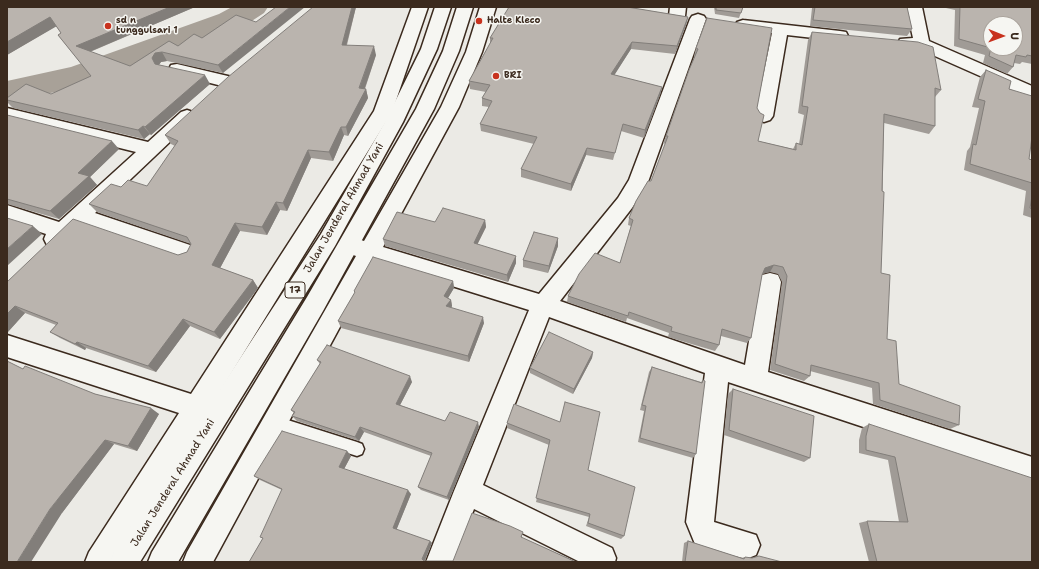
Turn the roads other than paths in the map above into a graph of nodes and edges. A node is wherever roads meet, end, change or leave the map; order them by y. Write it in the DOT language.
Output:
graph roads {
  1 [pos="420,7"];
  2 [pos="443,7"];
  3 [pos="465,7"];
  4 [pos="488,7"];
  5 [pos="914,7"];
  6 [pos="672,12"];
  7 [pos="713,21"];
  8 [pos="780,30"];
  9 [pos="859,38"];
  10 [pos="890,41"];
  11 [pos="922,44"];
  12 [pos="168,67"];
  13 [pos="1032,93"];
  14 [pos="7,114"];
  15 [pos="764,116"];
  16 [pos="150,149"];
  17 [pos="353,176"];
  18 [pos="371,204"];
  19 [pos="391,212"];
  20 [pos="7,213"];
  21 [pos="78,216"];
  22 [pos="63,231"];
  23 [pos="359,248"];
  24 [pos="40,251"];
  25 [pos="185,252"];
  26 [pos="770,282"];
  27 [pos="315,304"];
  28 [pos="543,305"];
  29 [pos="337,311"];
  30 [pos="7,346"];
  31 [pos="718,367"];
  32 [pos="755,379"];
  33 [pos="208,410"];
  34 [pos="248,416"];
  35 [pos="275,423"];
  36 [pos="357,449"];
  37 [pos="1032,470"];
  38 [pos="467,491"];
  39 [pos="746,545"];
  40 [pos="114,558"];
  41 [pos="602,558"];
  42 [pos="162,562"];
  43 [pos="197,562"];
  44 [pos="440,562"];
  1 -- 17 [label="main road"];
  2 -- 17 [label="main road, Jalan Jenderal Ahmad Yani"];
  3 -- 18 [label="main road, Jalan Jenderal Ahmad Yani / 17"];
  4 -- 19 [label="main road"];
  5 -- 11 [label="main road"];
  6 -- 7 [label="main road"];
  7 -- 8 [label="main road"];
  7 -- 28 [label="main road"];
  8 -- 9 [label="main road"];
  8 -- 15 [label="main road"];
  10 -- 11 [label="main road"];
  11 -- 13 [label="main road"];
  12 -- 16 [label="main road"];
  14 -- 16 [label="main road"];
  16 -- 21 [label="main road"];
  17 -- 33 [label="main road"];
  18 -- 19 [label="main road"];
  18 -- 23 [label="main road, Jalan Jenderal Ahmad Yani / 17"];
  19 -- 23 [label="main road"];
  20 -- 22 [label="main road"];
  21 -- 22 [label="main road"];
  21 -- 25 [label="main road"];
  22 -- 24 [label="main road"];
  23 -- 27 [label="main road, Jalan Jenderal Ahmad Yani / 17"];
  23 -- 28 [label="main road"];
  23 -- 29 [label="main road"];
  26 -- 32 [label="main road"];
  27 -- 29 [label="main road"];
  27 -- 34 [label="main road, Jalan Jenderal Ahmad Yani / 17"];
  28 -- 31 [label="main road"];
  28 -- 38 [label="main road"];
  29 -- 35 [label="main road"];
  30 -- 33 [label="main road"];
  31 -- 32 [label="main road"];
  31 -- 39 [label="main road"];
  32 -- 37 [label="main road"];
  33 -- 40 [label="main road"];
  34 -- 35 [label="main road"];
  34 -- 42 [label="main road, Jalan Jenderal Ahmad Yani / 17"];
  35 -- 36 [label="lane"];
  35 -- 43 [label="main road"];
  38 -- 41 [label="main road"];
  38 -- 44 [label="main road"];
}
